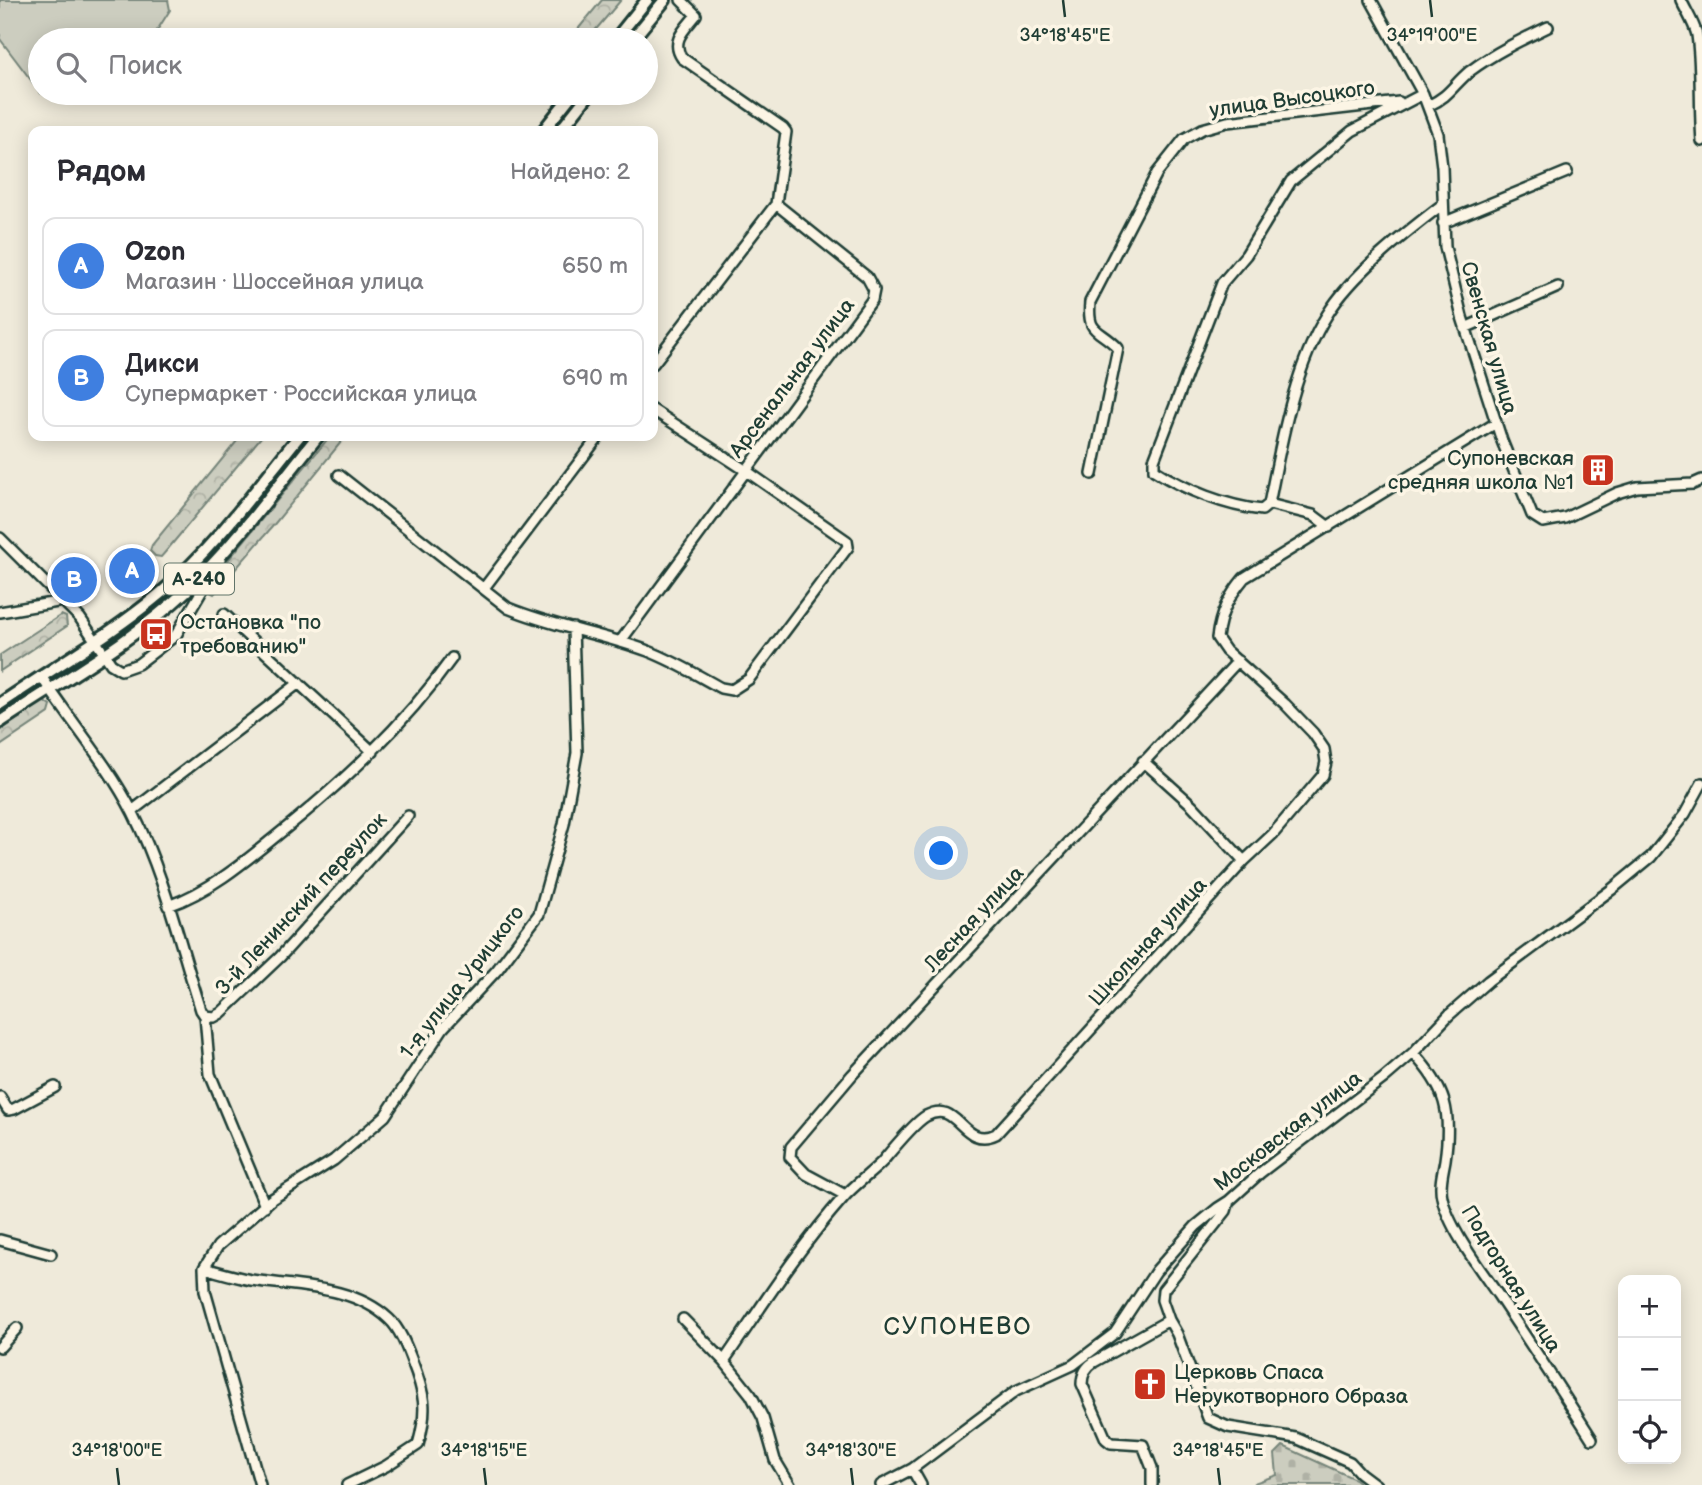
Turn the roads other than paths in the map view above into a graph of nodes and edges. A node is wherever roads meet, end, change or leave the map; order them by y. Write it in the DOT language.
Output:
graph roads {
  1 [pos="647,0"];
  2 [pos="665,0"];
  3 [pos="681,0"];
  4 [pos="1371,0"];
  5 [pos="1681,0"];
  6 [pos="1548,27"];
  7 [pos="625,28"];
  8 [pos="642,28"];
  9 [pos="1423,94"];
  10 [pos="1702,99"];
  11 [pos="1406,101"];
  12 [pos="564,105"];
  13 [pos="581,105"];
  14 [pos="1428,106"];
  15 [pos="547,126"];
  16 [pos="564,126"];
  17 [pos="1702,141"];
  18 [pos="1567,172"];
  19 [pos="776,204"];
  20 [pos="1443,204"];
  21 [pos="1443,222"];
  22 [pos="1558,287"];
  23 [pos="1465,328"];
  24 [pos="658,357"];
  25 [pos="658,413"];
  26 [pos="1496,423"];
  27 [pos="295,441"];
  28 [pos="314,441"];
  29 [pos="595,441"];
  30 [pos="745,470"];
  31 [pos="1092,474"];
  32 [pos="339,475"];
  33 [pos="1702,480"];
  34 [pos="1269,504"];
  35 [pos="1329,527"];
  36 [pos="0,538"];
  37 [pos="228,547"];
  38 [pos="484,589"];
  39 [pos="63,601"];
  40 [pos="0,612"];
  41 [pos="224,614"];
  42 [pos="573,628"];
  43 [pos="96,640"];
  44 [pos="620,642"];
  45 [pos="104,653"];
  46 [pos="452,658"];
  47 [pos="1238,661"];
  48 [pos="41,676"];
  49 [pos="299,683"];
  50 [pos="50,689"];
  51 [pos="0,704"];
  52 [pos="0,722"];
  53 [pos="373,752"];
  54 [pos="1143,761"];
  55 [pos="1702,783"];
  56 [pos="132,811"];
  57 [pos="408,816"];
  58 [pos="1244,861"];
  59 [pos="168,906"];
  60 [pos="205,1016"];
  61 [pos="1413,1053"];
  62 [pos="55,1087"];
  63 [pos="0,1097"];
  64 [pos="845,1195"];
  65 [pos="1229,1201"];
  66 [pos="265,1206"];
  67 [pos="0,1240"];
  68 [pos="51,1254"];
  69 [pos="204,1268"];
  70 [pos="683,1319"];
  71 [pos="1169,1320"];
  72 [pos="17,1328"];
  73 [pos="0,1347"];
  74 [pos="724,1361"];
  75 [pos="1592,1438"];
  76 [pos="912,1469"];
  77 [pos="260,1485"];
  78 [pos="347,1485"];
  79 [pos="790,1485"];
  80 [pos="881,1485"];
  81 [pos="921,1485"];
  82 [pos="1152,1485"];
  83 [pos="1376,1485"];
  1 -- 7 [label="main road"];
  2 -- 8 [label="main road"];
  3 -- 19 [label="street"];
  4 -- 9 [label="street, Свенская улица"];
  5 -- 10 [label="street"];
  6 -- 14 [label="street"];
  9 -- 11 [label="street"];
  9 -- 14 [label="street, Свенская улица"];
  10 -- 17 [label="street"];
  11 -- 31 [label="street, улица Высоцкого"];
  11 -- 34 [label="street"];
  12 -- 15 [label="main road"];
  13 -- 16 [label="main road"];
  14 -- 20 [label="street, Свенская улица"];
  18 -- 21 [label="street"];
  19 -- 24 [label="street"];
  19 -- 30 [label="street, Арсенальная улица"];
  20 -- 21 [label="street, Свенская улица"];
  20 -- 34 [label="street"];
  21 -- 23 [label="street, Свенская улица"];
  22 -- 23 [label="street"];
  23 -- 26 [label="street, Свенская улица"];
  25 -- 30 [label="street"];
  26 -- 33 [label="street, Свенская улица"];
  26 -- 35 [label="street, Школьная улица"];
  27 -- 43 [label="main road, А-240"];
  28 -- 37 [label="main road, А-240"];
  29 -- 38 [label="street"];
  30 -- 44 [label="street, Арсенальная улица"];
  30 -- 44 [label="street"];
  32 -- 38 [label="street"];
  34 -- 35 [label="street"];
  35 -- 47 [label="street, Школьная улица"];
  36 -- 39 [label="street"];
  37 -- 45 [label="main road, А-240"];
  37 -- 45 [label="street"];
  38 -- 42 [label="street"];
  39 -- 40 [label="street"];
  39 -- 43 [label="street"];
  41 -- 49 [label="street"];
  42 -- 44 [label="street"];
  42 -- 66 [label="street, 1-я улица Урицкого"];
  43 -- 45 [label="street"];
  43 -- 48 [label="main road, А-240"];
  45 -- 50 [label="main road, А-240"];
  46 -- 53 [label="street"];
  47 -- 54 [label="street, Лесная улица"];
  47 -- 58 [label="street, Школьная улица"];
  48 -- 50 [label="street, 3-й Ленинский переулок"];
  48 -- 51 [label="main road, А-240"];
  49 -- 53 [label="street"];
  49 -- 56 [label="street"];
  50 -- 52 [label="main road, А-240"];
  50 -- 56 [label="street, 3-й Ленинский переулок"];
  53 -- 59 [label="street"];
  54 -- 58 [label="street"];
  54 -- 64 [label="street, Лесная улица"];
  55 -- 61 [label="street, Московская улица"];
  56 -- 59 [label="street, 3-й Ленинский переулок"];
  57 -- 60 [label="street, 3-й Ленинский переулок"];
  58 -- 64 [label="street, Школьная улица"];
  59 -- 60 [label="street, 3-й Ленинский переулок"];
  60 -- 66 [label="street"];
  61 -- 65 [label="street, Московская улица"];
  61 -- 75 [label="street, Подгорная улица"];
  62 -- 63 [label="street"];
  64 -- 74 [label="street, Школьная улица"];
  65 -- 71 [label="street"];
  65 -- 76 [label="street, Московская улица"];
  66 -- 69 [label="street, 1-я улица Урицкого"];
  67 -- 68 [label="street"];
  69 -- 77 [label="street"];
  69 -- 78 [label="street"];
  70 -- 74 [label="street"];
  71 -- 82 [label="street"];
  71 -- 83 [label="street"];
  72 -- 73 [label="street"];
  74 -- 79 [label="street"];
  76 -- 80 [label="street, Московская улица"];
  76 -- 81 [label="street"];
}
